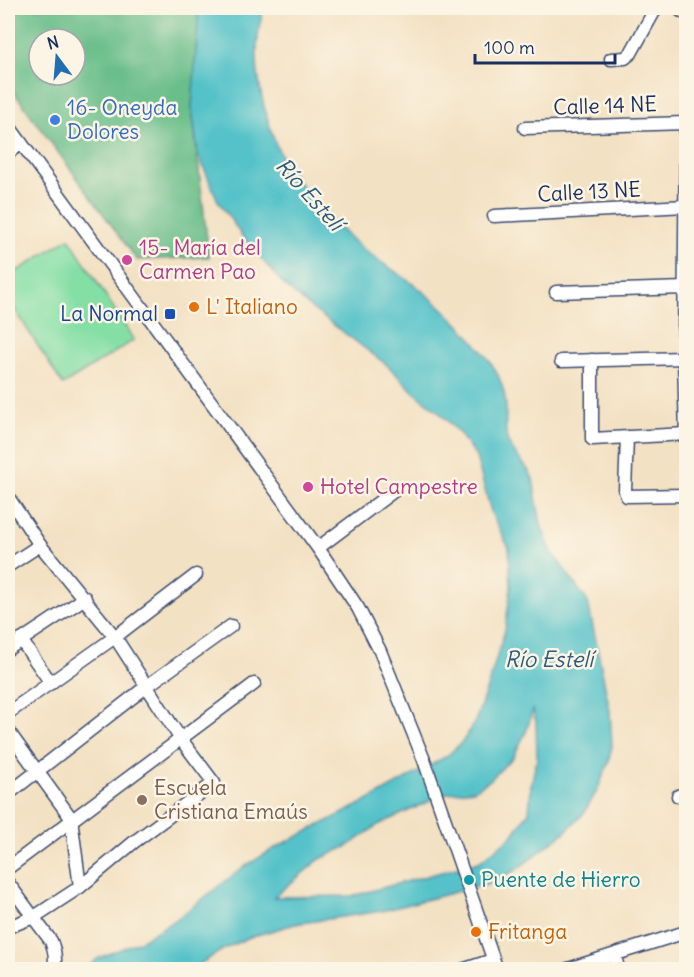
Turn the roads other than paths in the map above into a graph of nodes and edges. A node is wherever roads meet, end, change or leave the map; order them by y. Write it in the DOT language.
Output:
graph roads {
  1 [pos="656,8"];
  2 [pos="682,8"];
  3 [pos="687,10"];
  4 [pos="611,59"];
  5 [pos="686,123"];
  6 [pos="8,125"];
  7 [pos="525,128"];
  8 [pos="21,143"];
  9 [pos="8,153"];
  10 [pos="686,206"];
  11 [pos="494,216"];
  12 [pos="686,288"];
  13 [pos="556,292"];
  14 [pos="685,358"];
  15 [pos="561,360"];
  16 [pos="592,360"];
  17 [pos="686,434"];
  18 [pos="627,437"];
  19 [pos="395,490"];
  20 [pos="687,495"];
  21 [pos="9,503"];
  22 [pos="40,545"];
  23 [pos="318,548"];
  24 [pos="8,566"];
  25 [pos="196,574"];
  26 [pos="85,598"];
  27 [pos="231,626"];
  28 [pos="115,637"];
  29 [pos="21,640"];
  30 [pos="8,649"];
  31 [pos="51,683"];
  32 [pos="254,684"];
  33 [pos="147,686"];
  34 [pos="8,713"];
  35 [pos="8,731"];
  36 [pos="180,738"];
  37 [pos="38,771"];
  38 [pos="8,795"];
  39 [pos="71,818"];
  40 [pos="8,868"];
  41 [pos="8,883"];
  42 [pos="80,887"];
  43 [pos="34,917"];
  44 [pos="8,927"];
  45 [pos="687,932"];
  46 [pos="614,955"];
  47 [pos="495,965"];
  48 [pos="53,969"];
  49 [pos="462,969"];
  50 [pos="565,969"];
  51 [pos="619,969"];
  1 -- 4 [label="street"];
  2 -- 3 [label="highway"];
  5 -- 7 [label="street, Calle 14 NE"];
  5 -- 10 [label="street"];
  6 -- 8 [label="street"];
  8 -- 9 [label="street"];
  8 -- 23 [label="street"];
  10 -- 11 [label="street, Calle 13 NE"];
  10 -- 12 [label="street"];
  12 -- 13 [label="street"];
  12 -- 14 [label="street"];
  14 -- 16 [label="street"];
  14 -- 17 [label="street"];
  15 -- 16 [label="street"];
  16 -- 18 [label="street"];
  17 -- 18 [label="street"];
  18 -- 20 [label="street"];
  19 -- 23 [label="street"];
  21 -- 22 [label="street"];
  22 -- 24 [label="street"];
  22 -- 26 [label="street"];
  23 -- 47 [label="street"];
  25 -- 28 [label="street"];
  26 -- 28 [label="street"];
  26 -- 29 [label="street"];
  27 -- 33 [label="street"];
  28 -- 31 [label="street"];
  28 -- 33 [label="street"];
  29 -- 30 [label="street"];
  29 -- 31 [label="street"];
  31 -- 34 [label="street"];
  32 -- 36 [label="street"];
  33 -- 36 [label="street"];
  33 -- 37 [label="street"];
  35 -- 37 [label="street"];
  36 -- 39 [label="street"];
  36 -- 42 [label="street"];
  37 -- 38 [label="street"];
  37 -- 39 [label="street"];
  39 -- 40 [label="street"];
  39 -- 42 [label="street"];
  41 -- 43 [label="street"];
  42 -- 43 [label="street"];
  43 -- 44 [label="street"];
  43 -- 48 [label="street"];
  45 -- 46 [label="street"];
  46 -- 50 [label="street"];
  46 -- 51 [label="street"];
  47 -- 49 [label="street"];
}
